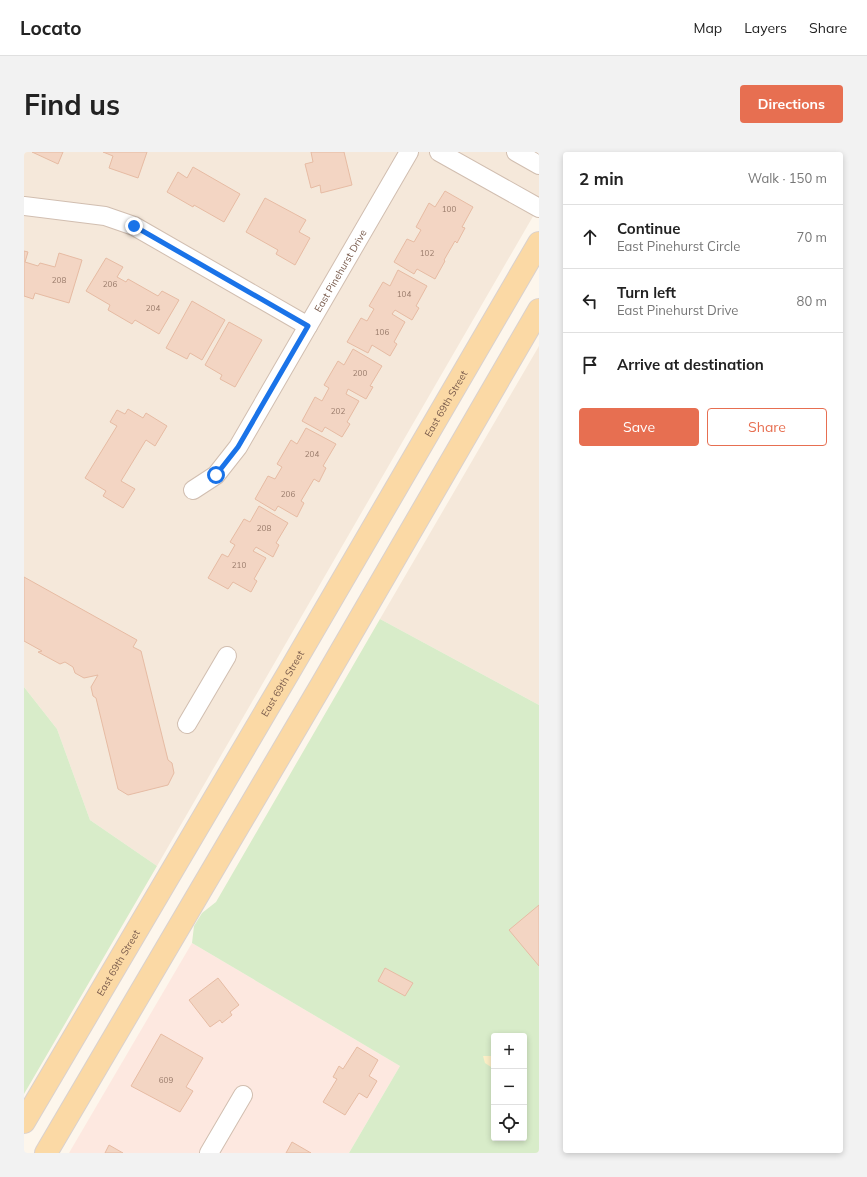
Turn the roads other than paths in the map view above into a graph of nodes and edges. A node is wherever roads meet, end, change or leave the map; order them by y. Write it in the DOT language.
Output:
graph roads {
  1 [pos="409,152"];
  2 [pos="439,152"];
  3 [pos="516,152"];
  4 [pos="539,165"];
  5 [pos="24,206"];
  6 [pos="539,208"];
  7 [pos="539,243"];
  8 [pos="539,310"];
  9 [pos="308,326"];
  10 [pos="193,490"];
  11 [pos="227,656"];
  12 [pos="187,724"];
  13 [pos="243,1095"];
  14 [pos="24,1122"];
  15 [pos="46,1153"];
  16 [pos="208,1153"];
  1 -- 9 [label="street, East Pinehurst Drive"];
  2 -- 6 [label="street"];
  3 -- 4 [label="street"];
  5 -- 9 [label="street"];
  7 -- 14 [label="main road, East 69th Street"];
  8 -- 15 [label="main road"];
  9 -- 10 [label="street, East Pinehurst Drive"];
  11 -- 12 [label="street"];
  13 -- 16 [label="street"];
}
